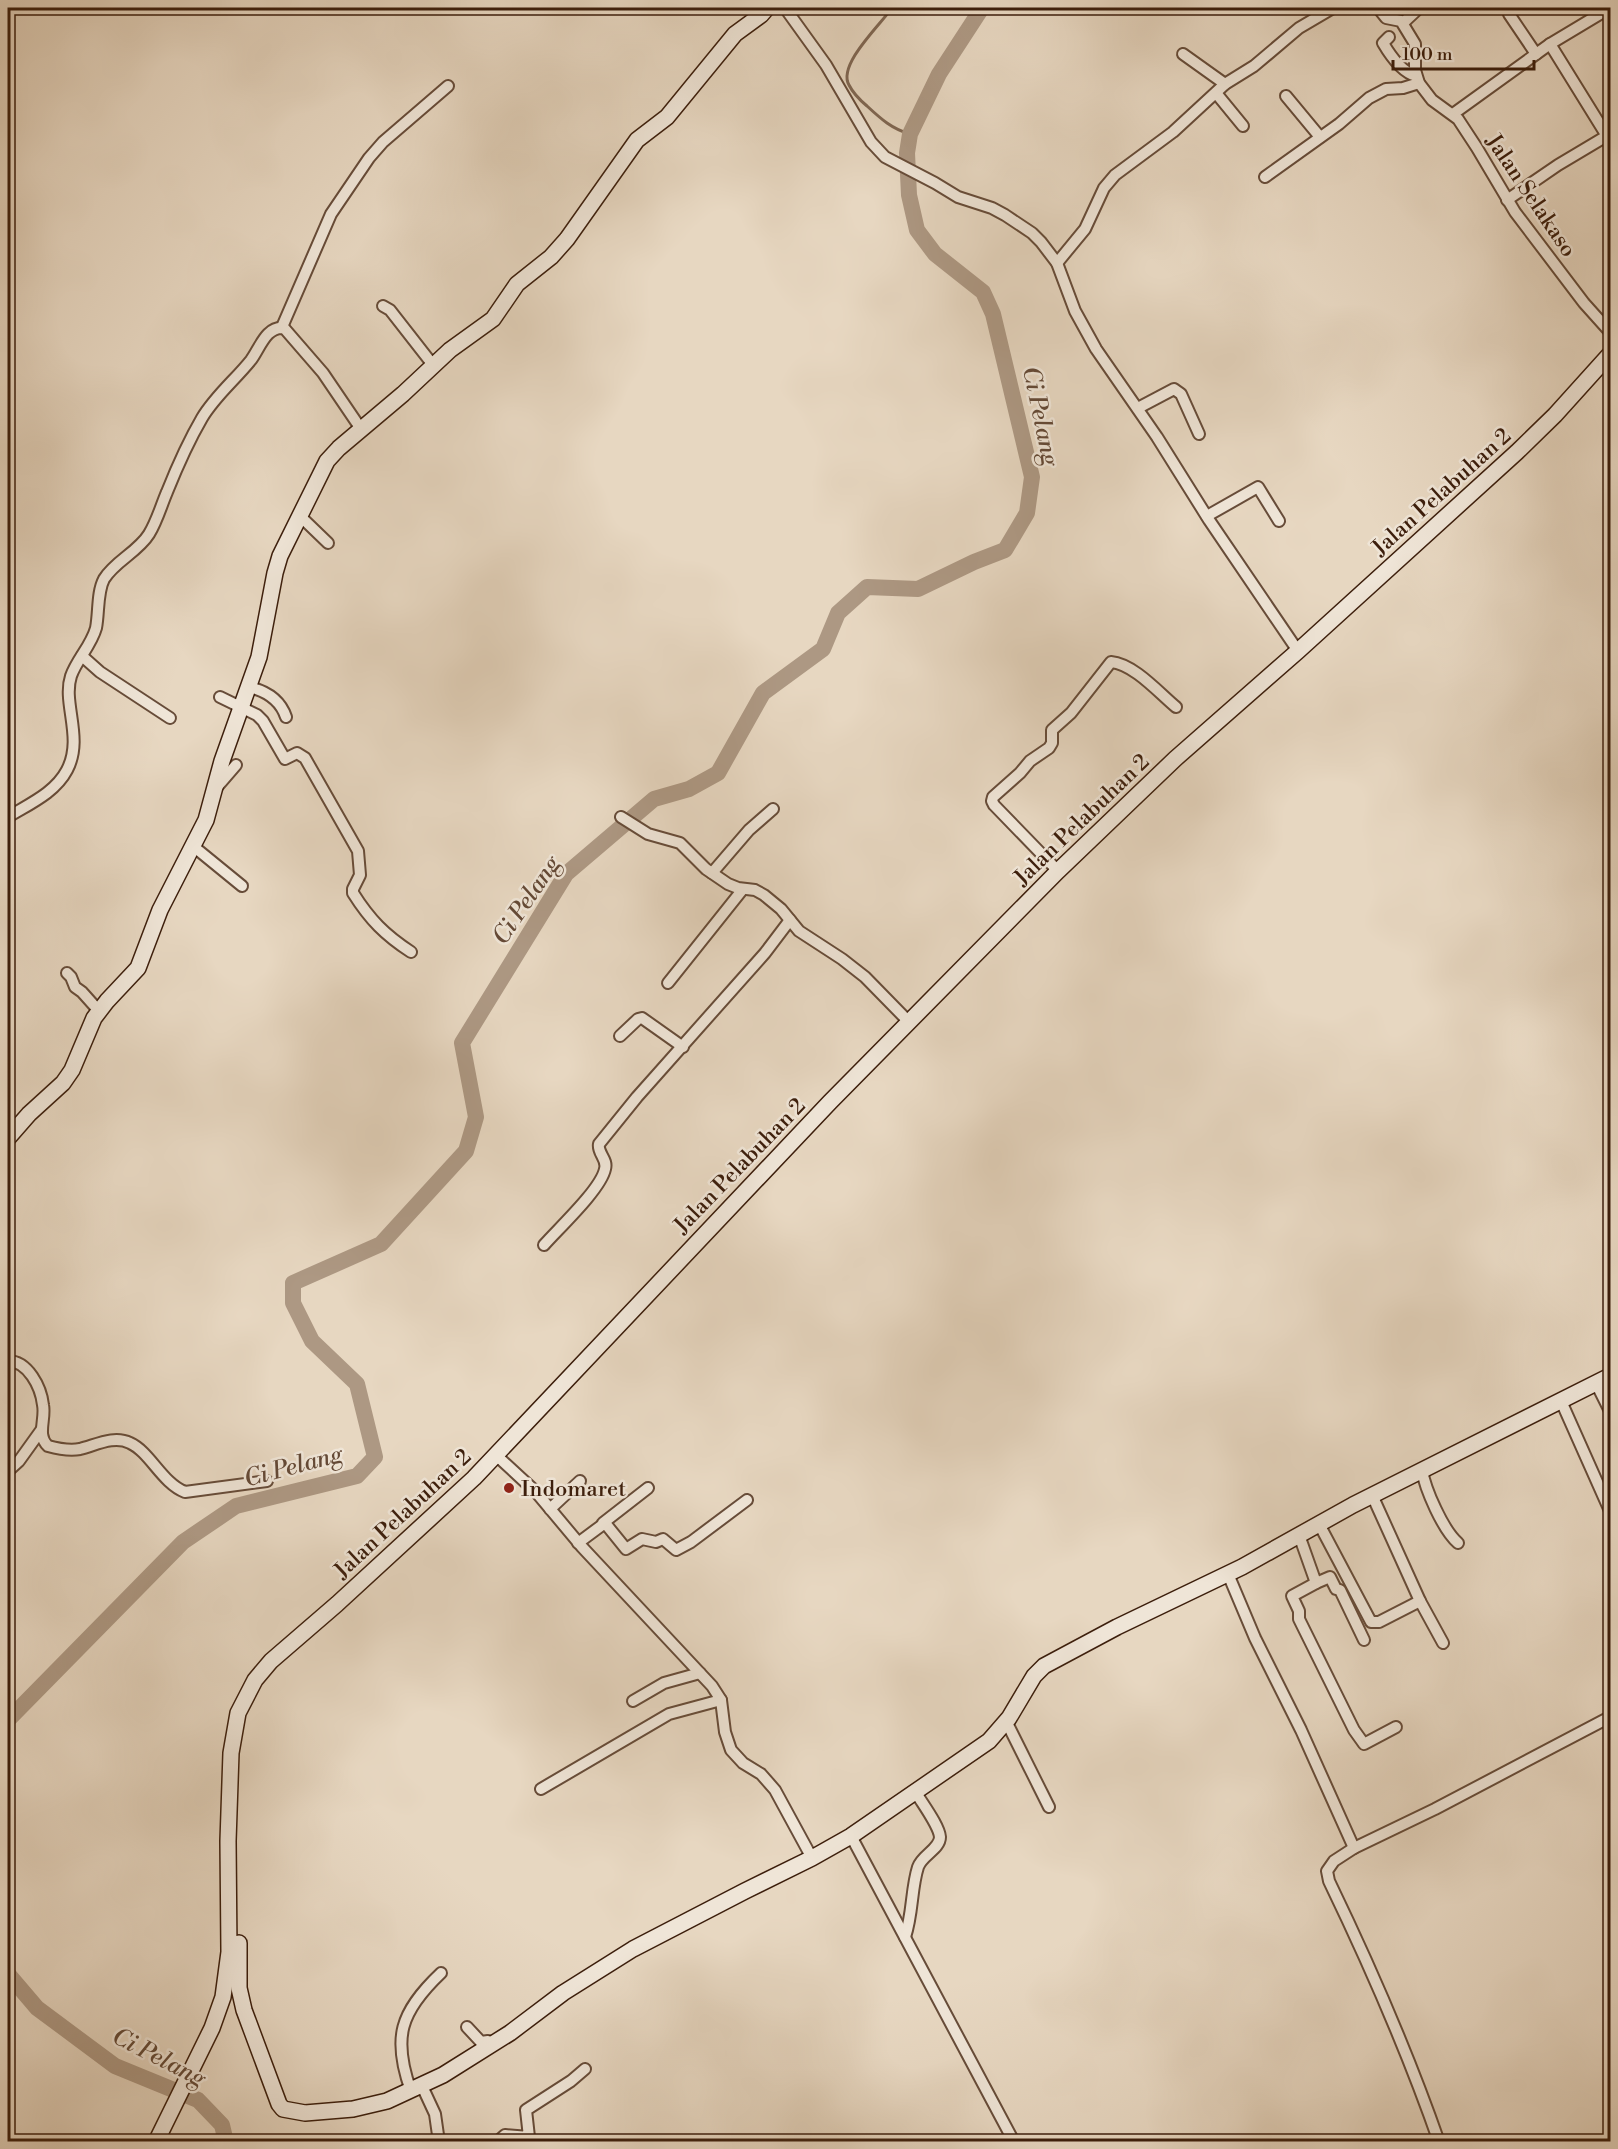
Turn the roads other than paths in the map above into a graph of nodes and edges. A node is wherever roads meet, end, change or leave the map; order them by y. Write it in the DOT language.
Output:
graph roads {
  1 [pos="767,8"];
  2 [pos="785,8"];
  3 [pos="1333,8"];
  4 [pos="1378,8"];
  5 [pos="1419,8"];
  6 [pos="1611,8"];
  7 [pos="1509,14"];
  8 [pos="1403,23"];
  9 [pos="1389,37"];
  10 [pos="1550,44"];
  11 [pos="1183,54"];
  12 [pos="1536,54"];
  13 [pos="1418,80"];
  14 [pos="1225,84"];
  15 [pos="448,86"];
  16 [pos="1216,93"];
  17 [pos="1286,96"];
  18 [pos="1453,114"];
  19 [pos="1243,126"];
  20 [pos="1609,135"];
  21 [pos="1320,137"];
  22 [pos="1265,177"];
  23 [pos="1507,200"];
  24 [pos="1057,263"];
  25 [pos="383,306"];
  26 [pos="282,327"];
  27 [pos="1611,332"];
  28 [pos="1611,354"];
  29 [pos="434,365"];
  30 [pos="1138,408"];
  31 [pos="361,429"];
  32 [pos="1200,434"];
  33 [pos="300,516"];
  34 [pos="1207,516"];
  35 [pos="1279,521"];
  36 [pos="328,543"];
  37 [pos="1298,651"];
  38 [pos="82,656"];
  39 [pos="249,687"];
  40 [pos="220,697"];
  41 [pos="1176,707"];
  42 [pos="241,708"];
  43 [pos="285,717"];
  44 [pos="170,718"];
  45 [pos="236,765"];
  46 [pos="213,792"];
  47 [pos="773,809"];
  48 [pos="8,817"];
  49 [pos="621,817"];
  50 [pos="193,846"];
  51 [pos="1058,871"];
  52 [pos="712,873"];
  53 [pos="242,886"];
  54 [pos="743,889"];
  55 [pos="790,920"];
  56 [pos="411,952"];
  57 [pos="67,973"];
  58 [pos="668,983"];
  59 [pos="99,1011"];
  60 [pos="910,1023"];
  61 [pos="620,1036"];
  62 [pos="683,1047"];
  63 [pos="8,1138"];
  64 [pos="544,1245"];
  65 [pos="8,1361"];
  66 [pos="1611,1376"];
  67 [pos="1596,1383"];
  68 [pos="1561,1401"];
  69 [pos="1611,1411"];
  70 [pos="42,1429"];
  71 [pos="496,1455"];
  72 [pos="1422,1470"];
  73 [pos="8,1472"];
  74 [pos="267,1481"];
  75 [pos="580,1481"];
  76 [pos="648,1488"];
  77 [pos="1372,1495"];
  78 [pos="747,1500"];
  79 [pos="550,1509"];
  80 [pos="1611,1511"];
  81 [pos="603,1523"];
  82 [pos="1319,1524"];
  83 [pos="1299,1535"];
  84 [pos="578,1543"];
  85 [pos="1458,1543"];
  86 [pos="1228,1574"];
  87 [pos="1316,1583"];
  88 [pos="1420,1601"];
  89 [pos="1364,1640"];
  90 [pos="1443,1643"];
  91 [pos="700,1673"];
  92 [pos="721,1700"];
  93 [pos="633,1701"];
  94 [pos="1611,1717"];
  95 [pos="1006,1722"];
  96 [pos="1396,1727"];
  97 [pos="541,1789"];
  98 [pos="915,1791"];
  99 [pos="1049,1807"];
  100 [pos="851,1836"];
  101 [pos="228,1841"];
  102 [pos="1354,1848"];
  103 [pos="812,1858"];
  104 [pos="905,1937"];
  105 [pos="441,1973"];
  106 [pos="467,2027"];
  107 [pos="493,2044"];
  108 [pos="585,2069"];
  109 [pos="416,2088"];
  110 [pos="156,2142"];
  111 [pos="439,2142"];
  112 [pos="497,2142"];
  113 [pos="1014,2142"];
  114 [pos="1439,2142"];
  1 -- 29 [label="street"];
  2 -- 24 [label="street"];
  3 -- 14 [label="street"];
  4 -- 8 [label="street"];
  5 -- 8 [label="street"];
  6 -- 10 [label="street"];
  7 -- 12 [label="street"];
  8 -- 13 [label="street"];
  9 -- 13 [label="street, Jalan Selakaso"];
  10 -- 12 [label="street"];
  10 -- 20 [label="street"];
  11 -- 14 [label="street"];
  12 -- 18 [label="street"];
  13 -- 18 [label="street, Jalan Selakaso"];
  13 -- 21 [label="street"];
  14 -- 16 [label="street"];
  15 -- 26 [label="street"];
  16 -- 19 [label="street"];
  16 -- 24 [label="street"];
  17 -- 21 [label="street"];
  18 -- 23 [label="street, Jalan Selakaso"];
  20 -- 23 [label="street"];
  21 -- 22 [label="street"];
  23 -- 27 [label="street, Jalan Selakaso"];
  24 -- 30 [label="street"];
  25 -- 29 [label="street"];
  26 -- 31 [label="street"];
  26 -- 38 [label="street"];
  28 -- 37 [label="street, Jalan Pelabuhan 2"];
  29 -- 31 [label="street"];
  30 -- 32 [label="street"];
  30 -- 34 [label="street"];
  31 -- 33 [label="street"];
  33 -- 36 [label="street"];
  33 -- 39 [label="street"];
  34 -- 35 [label="street"];
  34 -- 37 [label="street"];
  37 -- 51 [label="street, Jalan Pelabuhan 2"];
  38 -- 44 [label="street"];
  38 -- 48 [label="street"];
  39 -- 42 [label="street"];
  39 -- 43 [label="street"];
  40 -- 42 [label="street"];
  41 -- 51 [label="street"];
  42 -- 46 [label="street"];
  42 -- 56 [label="street"];
  45 -- 46 [label="street"];
  46 -- 50 [label="street"];
  47 -- 52 [label="street"];
  49 -- 52 [label="street"];
  50 -- 53 [label="street"];
  50 -- 59 [label="street"];
  51 -- 60 [label="street, Jalan Pelabuhan 2"];
  52 -- 54 [label="street"];
  54 -- 55 [label="street"];
  54 -- 58 [label="street"];
  55 -- 60 [label="street"];
  55 -- 62 [label="street"];
  57 -- 59 [label="street"];
  59 -- 63 [label="street"];
  60 -- 71 [label="street, Jalan Pelabuhan 2"];
  61 -- 62 [label="street"];
  62 -- 64 [label="street"];
  65 -- 70 [label="street"];
  66 -- 67 [label="street"];
  67 -- 68 [label="street"];
  67 -- 69 [label="street"];
  68 -- 72 [label="street"];
  68 -- 80 [label="street"];
  70 -- 73 [label="street"];
  70 -- 74 [label="street"];
  71 -- 79 [label="street"];
  71 -- 101 [label="street, Jalan Pelabuhan 2"];
  72 -- 77 [label="street"];
  72 -- 85 [label="street"];
  75 -- 79 [label="street"];
  76 -- 81 [label="street"];
  77 -- 82 [label="street"];
  77 -- 88 [label="street"];
  78 -- 81 [label="street"];
  79 -- 84 [label="street"];
  81 -- 84 [label="street"];
  82 -- 83 [label="street"];
  82 -- 88 [label="street"];
  83 -- 86 [label="street"];
  83 -- 87 [label="street"];
  84 -- 91 [label="street"];
  86 -- 95 [label="street"];
  86 -- 102 [label="street"];
  87 -- 89 [label="street"];
  87 -- 96 [label="street"];
  88 -- 90 [label="street"];
  91 -- 92 [label="street"];
  91 -- 93 [label="street"];
  92 -- 97 [label="street"];
  92 -- 103 [label="street"];
  94 -- 102 [label="street"];
  95 -- 98 [label="street"];
  95 -- 99 [label="street"];
  98 -- 100 [label="street"];
  98 -- 104 [label="street"];
  100 -- 103 [label="street"];
  100 -- 104 [label="street"];
  101 -- 109 [label="street"];
  101 -- 110 [label="street, Jalan Pelabuhan 2"];
  102 -- 114 [label="street"];
  103 -- 107 [label="street"];
  104 -- 113 [label="street"];
  105 -- 109 [label="street"];
  106 -- 107 [label="street"];
  107 -- 109 [label="street"];
  108 -- 112 [label="street"];
  109 -- 111 [label="street"];
}
